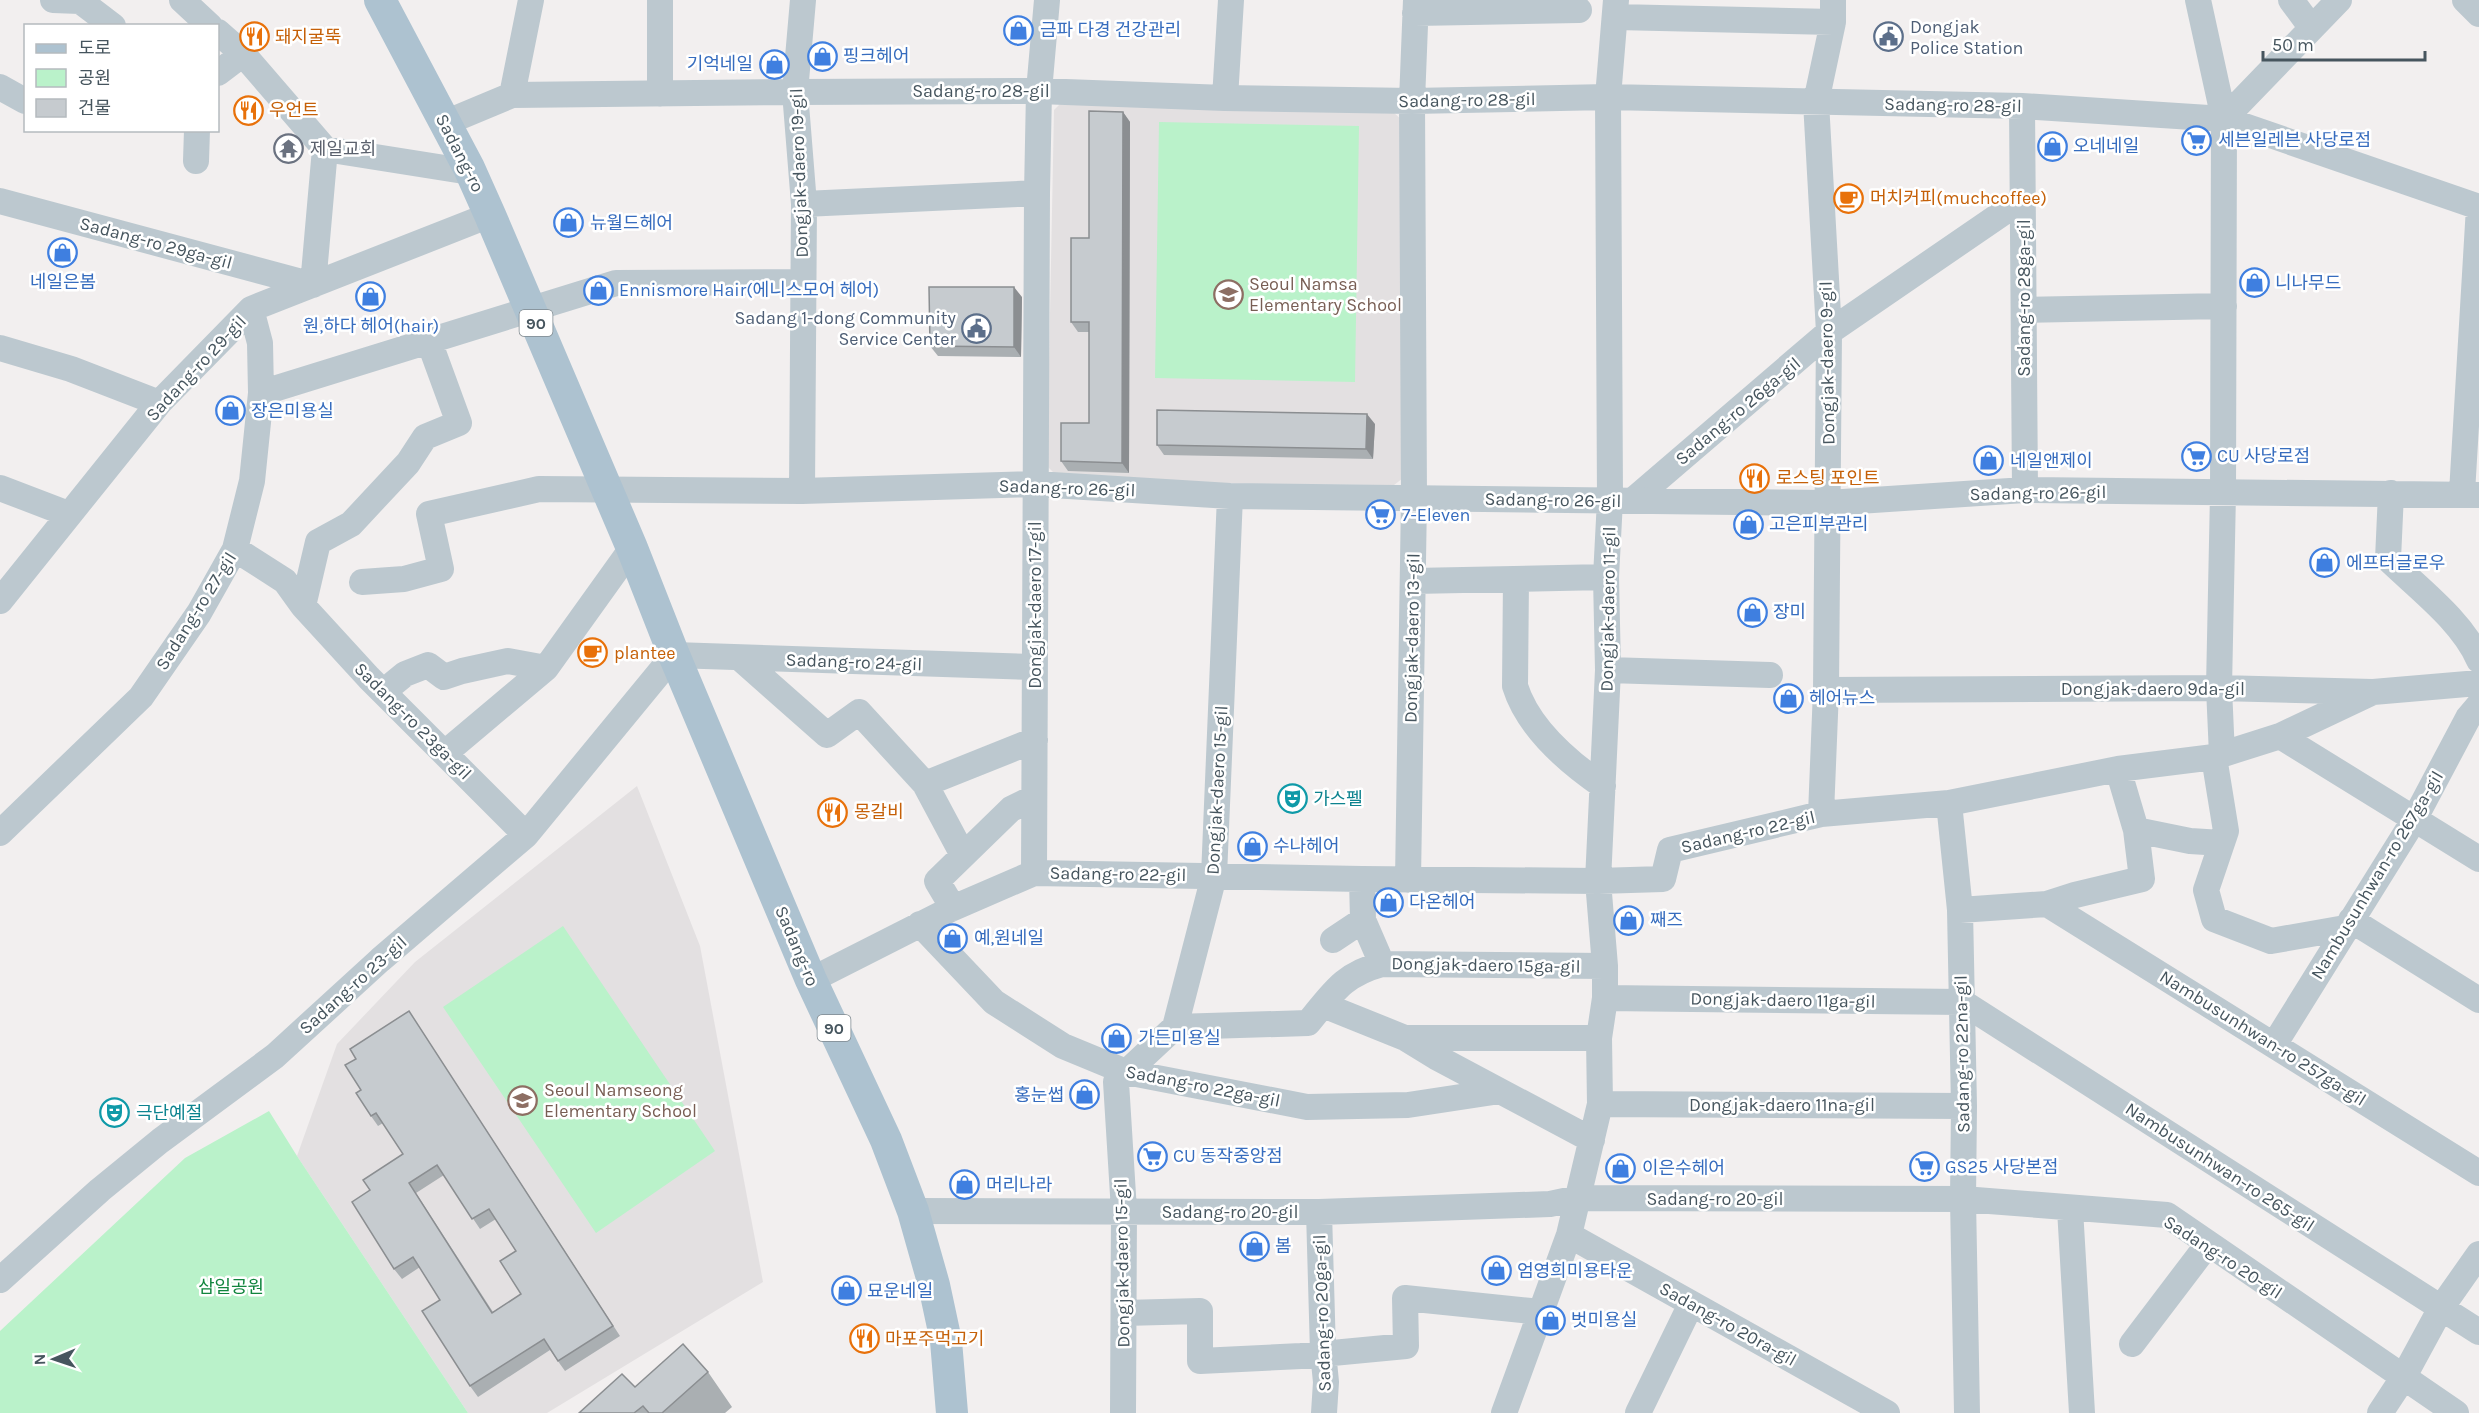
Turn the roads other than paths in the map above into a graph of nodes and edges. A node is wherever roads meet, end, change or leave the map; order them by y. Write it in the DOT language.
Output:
graph roads {
  1 [pos="52,0"];
  2 [pos="182,0"];
  3 [pos="380,0"];
  4 [pos="531,0"];
  5 [pos="660,0"];
  6 [pos="803,0"];
  7 [pos="1047,0"];
  8 [pos="1231,0"];
  9 [pos="2198,0"];
  10 [pos="2291,0"];
  11 [pos="2339,0"];
  12 [pos="2465,0"];
  13 [pos="1416,7"];
  14 [pos="1616,8"];
  15 [pos="1579,10"];
  16 [pos="1833,11"];
  17 [pos="2479,14"];
  18 [pos="110,24"];
  19 [pos="208,24"];
  20 [pos="2312,27"];
  21 [pos="219,33"];
  22 [pos="243,54"];
  23 [pos="219,72"];
  24 [pos="0,87"];
  25 [pos="1040,91"];
  26 [pos="795,92"];
  27 [pos="660,94"];
  28 [pos="512,95"];
  29 [pos="1608,97"];
  30 [pos="1225,98"];
  31 [pos="24,100"];
  32 [pos="1412,101"];
  33 [pos="1816,102"];
  34 [pos="2022,106"];
  35 [pos="2224,119"];
  36 [pos="445,123"];
  37 [pos="197,132"];
  38 [pos="325,149"];
  39 [pos="196,161"];
  40 [pos="471,172"];
  41 [pos="1037,193"];
  42 [pos="2023,200"];
  43 [pos="0,201"];
  44 [pos="804,204"];
  45 [pos="2479,207"];
  46 [pos="490,215"];
  47 [pos="802,282"];
  48 [pos="313,285"];
  49 [pos="2224,306"];
  50 [pos="251,309"];
  51 [pos="530,310"];
  52 [pos="2024,310"];
  53 [pos="1829,333"];
  54 [pos="429,341"];
  55 [pos="0,348"];
  56 [pos="261,393"];
  57 [pos="159,403"];
  58 [pos="1036,484"];
  59 [pos="0,488"];
  60 [pos="607,489"];
  61 [pos="2025,490"];
  62 [pos="802,491"];
  63 [pos="2223,493"];
  64 [pos="2391,493"];
  65 [pos="2471,494"];
  66 [pos="1230,496"];
  67 [pos="1414,498"];
  68 [pos="1621,501"];
  69 [pos="1828,503"];
  70 [pos="68,514"];
  71 [pos="632,548"];
  72 [pos="235,549"];
  73 [pos="1606,577"];
  74 [pos="1516,579"];
  75 [pos="1413,581"];
  76 [pos="362,582"];
  77 [pos="0,601"];
  78 [pos="303,606"];
  79 [pos="674,655"];
  80 [pos="741,659"];
  81 [pos="2479,660"];
  82 [pos="546,668"];
  83 [pos="1034,668"];
  84 [pos="1608,670"];
  85 [pos="1770,675"];
  86 [pos="2479,683"];
  87 [pos="2219,688"];
  88 [pos="1826,690"];
  89 [pos="383,692"];
  90 [pos="2373,692"];
  91 [pos="2476,716"];
  92 [pos="2280,736"];
  93 [pos="1035,740"];
  94 [pos="445,753"];
  95 [pos="2218,756"];
  96 [pos="2118,770"];
  97 [pos="925,783"];
  98 [pos="1603,786"];
  99 [pos="1033,798"];
  100 [pos="1949,803"];
  101 [pos="1821,814"];
  102 [pos="2414,820"];
  103 [pos="2136,830"];
  104 [pos="0,833"];
  105 [pos="526,835"];
  106 [pos="2222,843"];
  107 [pos="963,855"];
  108 [pos="2479,859"];
  109 [pos="1034,873"];
  110 [pos="1214,876"];
  111 [pos="1362,879"];
  112 [pos="1408,880"];
  113 [pos="1598,880"];
  114 [pos="2047,904"];
  115 [pos="953,908"];
  116 [pos="1960,910"];
  117 [pos="1363,920"];
  118 [pos="920,924"];
  119 [pos="2348,924"];
  120 [pos="1333,940"];
  121 [pos="1382,964"];
  122 [pos="1605,966"];
  123 [pos="811,980"];
  124 [pos="1605,998"];
  125 [pos="2479,1000"];
  126 [pos="1962,1002"];
  127 [pos="1323,1005"];
  128 [pos="1175,1027"];
  129 [pos="1405,1038"];
  130 [pos="1599,1038"];
  131 [pos="2274,1045"];
  132 [pos="1126,1072"];
  133 [pos="1500,1091"];
  134 [pos="1600,1104"];
  135 [pos="1964,1106"];
  136 [pos="1592,1140"];
  137 [pos="2479,1173"];
  138 [pos="1578,1198"];
  139 [pos="1963,1199"];
  140 [pos="2070,1209"];
  141 [pos="912,1210"];
  142 [pos="1124,1212"];
  143 [pos="1319,1212"];
  144 [pos="1569,1235"];
  145 [pos="2208,1244"];
  146 [pos="2479,1254"];
  147 [pos="0,1281"];
  148 [pos="1691,1304"];
  149 [pos="2441,1308"];
  150 [pos="1540,1312"];
  151 [pos="1124,1313"];
  152 [pos="2479,1332"];
  153 [pos="2132,1344"];
  154 [pos="1323,1352"];
  155 [pos="2403,1378"];
  156 [pos="1644,1411"];
  157 [pos="952,1413"];
  158 [pos="1123,1413"];
  159 [pos="1324,1413"];
  160 [pos="1504,1413"];
  161 [pos="1887,1413"];
  162 [pos="1966,1413"];
  163 [pos="2082,1413"];
  164 [pos="2380,1413"];
  165 [pos="2456,1413"];
  1 -- 18 [label="street"];
  2 -- 19 [label="street"];
  3 -- 36 [label="main road, Sadang-ro / 90"];
  4 -- 28 [label="street"];
  5 -- 27 [label="street"];
  6 -- 26 [label="street, Dongjak-daero 19-gil"];
  7 -- 25 [label="street, Dongjak-daero 17-gil"];
  8 -- 30 [label="street"];
  9 -- 35 [label="street"];
  10 -- 20 [label="street"];
  11 -- 20 [label="street"];
  12 -- 17 [label="street"];
  13 -- 15 [label="street"];
  13 -- 32 [label="street, Dongjak-daero 13-gil"];
  14 -- 16 [label="street, Dongjak-daero 9-gil"];
  14 -- 29 [label="street, Dongjak-daero 11-gil"];
  16 -- 33 [label="street, Dongjak-daero 9-gil"];
  20 -- 35 [label="street"];
  21 -- 22 [label="street"];
  22 -- 23 [label="street"];
  22 -- 38 [label="street"];
  24 -- 31 [label="street"];
  25 -- 26 [label="street, Sadang-ro 28-gil"];
  25 -- 30 [label="street, Sadang-ro 28-gil"];
  25 -- 41 [label="street, Dongjak-daero 17-gil"];
  26 -- 27 [label="street, Sadang-ro 28-gil"];
  26 -- 44 [label="street, Dongjak-daero 19-gil"];
  27 -- 28 [label="street, Sadang-ro 28-gil"];
  28 -- 36 [label="street, Sadang-ro 28-gil"];
  29 -- 32 [label="street, Sadang-ro 28-gil"];
  29 -- 33 [label="street, Sadang-ro 28-gil"];
  29 -- 68 [label="street, Dongjak-daero 11-gil"];
  30 -- 32 [label="street, Sadang-ro 28-gil"];
  32 -- 67 [label="street, Dongjak-daero 13-gil"];
  33 -- 34 [label="street, Sadang-ro 28-gil"];
  33 -- 53 [label="street, Dongjak-daero 9-gil"];
  34 -- 35 [label="street, Sadang-ro 28-gil"];
  34 -- 42 [label="street, Sadang-ro 28ga-gil"];
  35 -- 45 [label="street, Sadang-ro 28-gil"];
  35 -- 49 [label="street"];
  36 -- 40 [label="main road, Sadang-ro / 90"];
  37 -- 39 [label="street"];
  38 -- 40 [label="street"];
  38 -- 48 [label="street"];
  40 -- 46 [label="main road, Sadang-ro / 90"];
  41 -- 44 [label="street"];
  41 -- 58 [label="street, Dongjak-daero 17-gil"];
  42 -- 52 [label="street, Sadang-ro 28ga-gil"];
  42 -- 53 [label="street, Sadang-ro 26ga-gil"];
  43 -- 48 [label="street, Sadang-ro 29ga-gil"];
  44 -- 47 [label="street, Dongjak-daero 19-gil"];
  45 -- 65 [label="street"];
  46 -- 48 [label="street, Sadang-ro 29-gil"];
  46 -- 51 [label="main road, Sadang-ro / 90"];
  47 -- 51 [label="street"];
  47 -- 62 [label="street, Dongjak-daero 19-gil"];
  48 -- 50 [label="street, Sadang-ro 29-gil"];
  49 -- 52 [label="street"];
  49 -- 63 [label="street"];
  50 -- 56 [label="street, Sadang-ro 27-gil"];
  50 -- 57 [label="street, Sadang-ro 29-gil"];
  51 -- 54 [label="street"];
  51 -- 60 [label="main road, Sadang-ro / 90"];
  52 -- 61 [label="street, Sadang-ro 28ga-gil"];
  53 -- 68 [label="street, Sadang-ro 26ga-gil"];
  53 -- 69 [label="street, Dongjak-daero 9-gil"];
  54 -- 56 [label="street"];
  54 -- 78 [label="street"];
  55 -- 57 [label="street"];
  56 -- 72 [label="street, Sadang-ro 27-gil"];
  57 -- 70 [label="street, Sadang-ro 29-gil"];
  58 -- 62 [label="street, Sadang-ro 26-gil"];
  58 -- 66 [label="street, Sadang-ro 26-gil"];
  58 -- 83 [label="street, Dongjak-daero 17-gil"];
  59 -- 70 [label="street"];
  60 -- 62 [label="street, Sadang-ro 26-gil"];
  60 -- 71 [label="main road, Sadang-ro / 90"];
  60 -- 76 [label="street"];
  61 -- 63 [label="street, Sadang-ro 26-gil"];
  61 -- 69 [label="street, Sadang-ro 26-gil"];
  63 -- 64 [label="street, Sadang-ro 26-gil"];
  63 -- 87 [label="street"];
  64 -- 65 [label="street, Sadang-ro 26-gil"];
  64 -- 81 [label="street"];
  66 -- 67 [label="street, Sadang-ro 26-gil"];
  66 -- 110 [label="street, Dongjak-daero 15-gil"];
  67 -- 68 [label="street, Sadang-ro 26-gil"];
  67 -- 75 [label="street, Dongjak-daero 13-gil"];
  68 -- 69 [label="street, Sadang-ro 26-gil"];
  68 -- 73 [label="street, Dongjak-daero 11-gil"];
  69 -- 88 [label="street, Dongjak-daero 9-gil"];
  70 -- 77 [label="street, Sadang-ro 29-gil"];
  71 -- 79 [label="main road, Sadang-ro / 90"];
  71 -- 82 [label="street"];
  72 -- 78 [label="street, Sadang-ro 23ga-gil"];
  72 -- 104 [label="street, Sadang-ro 27-gil"];
  73 -- 74 [label="street"];
  73 -- 84 [label="street, Dongjak-daero 11-gil"];
  74 -- 75 [label="street"];
  74 -- 98 [label="street"];
  75 -- 112 [label="street, Dongjak-daero 13-gil"];
  78 -- 89 [label="street, Sadang-ro 23ga-gil"];
  79 -- 80 [label="street, Sadang-ro 24-gil"];
  79 -- 105 [label="street, Sadang-ro 23-gil"];
  79 -- 123 [label="main road, Sadang-ro / 90"];
  80 -- 83 [label="street, Sadang-ro 24-gil"];
  80 -- 97 [label="street"];
  82 -- 89 [label="street"];
  82 -- 94 [label="street"];
  83 -- 93 [label="street, Dongjak-daero 17-gil"];
  84 -- 85 [label="street"];
  84 -- 98 [label="street, Dongjak-daero 11-gil"];
  86 -- 90 [label="street, Dongjak-daero 9da-gil"];
  87 -- 88 [label="street, Dongjak-daero 9da-gil"];
  87 -- 90 [label="street, Dongjak-daero 9da-gil"];
  87 -- 95 [label="street"];
  88 -- 101 [label="street, Dongjak-daero 9-gil"];
  89 -- 94 [label="street, Sadang-ro 23ga-gil"];
  90 -- 92 [label="street, Sadang-ro 22-gil"];
  91 -- 102 [label="street, Nambusunhwan-ro 267ga-gil"];
  92 -- 95 [label="street, Sadang-ro 22-gil"];
  92 -- 102 [label="street"];
  93 -- 97 [label="street"];
  93 -- 99 [label="street, Dongjak-daero 17-gil"];
  94 -- 105 [label="street, Sadang-ro 23ga-gil"];
  95 -- 96 [label="street, Sadang-ro 22-gil"];
  95 -- 106 [label="street"];
  96 -- 100 [label="street, Sadang-ro 22-gil"];
  96 -- 103 [label="street"];
  97 -- 107 [label="street"];
  98 -- 113 [label="street, Dongjak-daero 11-gil"];
  99 -- 107 [label="street"];
  99 -- 109 [label="street, Dongjak-daero 17-gil"];
  100 -- 101 [label="street, Sadang-ro 22-gil"];
  100 -- 116 [label="street, Sadang-ro 22na-gil"];
  101 -- 113 [label="street, Sadang-ro 22-gil"];
  102 -- 108 [label="street"];
  102 -- 119 [label="street, Nambusunhwan-ro 267ga-gil"];
  103 -- 106 [label="street"];
  103 -- 114 [label="street"];
  105 -- 147 [label="street, Sadang-ro 23-gil"];
  106 -- 119 [label="street"];
  107 -- 115 [label="street"];
  109 -- 110 [label="street, Sadang-ro 22-gil"];
  109 -- 115 [label="street, Sadang-ro 22-gil"];
  110 -- 111 [label="street, Sadang-ro 22-gil"];
  110 -- 128 [label="street, Dongjak-daero 15-gil"];
  111 -- 112 [label="street, Sadang-ro 22-gil"];
  111 -- 117 [label="street"];
  112 -- 113 [label="street, Sadang-ro 22-gil"];
  113 -- 122 [label="street, Dongjak-daero 11-gil"];
  114 -- 116 [label="street"];
  114 -- 131 [label="street, Nambusunhwan-ro 257ga-gil"];
  115 -- 118 [label="street, Sadang-ro 22-gil"];
  116 -- 126 [label="street, Sadang-ro 22na-gil"];
  117 -- 120 [label="street"];
  117 -- 121 [label="street"];
  118 -- 123 [label="street, Sadang-ro 22-gil"];
  118 -- 132 [label="street, Sadang-ro 22ga-gil"];
  119 -- 125 [label="street"];
  119 -- 131 [label="street, Nambusunhwan-ro 267ga-gil"];
  121 -- 122 [label="street, Dongjak-daero 15ga-gil"];
  121 -- 127 [label="street, Dongjak-daero 15ga-gil"];
  122 -- 124 [label="street, Dongjak-daero 11-gil"];
  123 -- 141 [label="main road, Sadang-ro / 90"];
  124 -- 126 [label="street, Dongjak-daero 11ga-gil"];
  124 -- 130 [label="street, Dongjak-daero 11-gil"];
  126 -- 135 [label="street, Sadang-ro 22na-gil"];
  126 -- 149 [label="street, Nambusunhwan-ro 265-gil"];
  127 -- 128 [label="street, Dongjak-daero 15ga-gil"];
  127 -- 129 [label="street"];
  128 -- 132 [label="street, Dongjak-daero 15-gil"];
  129 -- 130 [label="street"];
  129 -- 133 [label="street"];
  130 -- 134 [label="street, Dongjak-daero 11-gil"];
  131 -- 137 [label="street, Nambusunhwan-ro 257ga-gil"];
  132 -- 133 [label="street, Sadang-ro 22ga-gil"];
  132 -- 142 [label="street, Dongjak-daero 15-gil"];
  133 -- 136 [label="street"];
  134 -- 135 [label="street, Dongjak-daero 11na-gil"];
  134 -- 136 [label="street, Dongjak-daero 11-gil"];
  135 -- 139 [label="street, Sadang-ro 22na-gil"];
  136 -- 138 [label="street, Dongjak-daero 11-gil"];
  138 -- 139 [label="street, Sadang-ro 20-gil"];
  138 -- 143 [label="street, Sadang-ro 20-gil"];
  138 -- 144 [label="street, Dongjak-daero 11-gil"];
  139 -- 140 [label="street, Sadang-ro 20-gil"];
  139 -- 162 [label="street, Sadang-ro 22na-gil"];
  140 -- 145 [label="street, Sadang-ro 20-gil"];
  140 -- 163 [label="street"];
  141 -- 142 [label="street, Sadang-ro 20-gil"];
  141 -- 157 [label="main road, Sadang-ro / 90"];
  142 -- 143 [label="street, Sadang-ro 20-gil"];
  142 -- 151 [label="street, Dongjak-daero 15-gil"];
  143 -- 154 [label="street, Sadang-ro 20ga-gil"];
  144 -- 148 [label="street, Sadang-ro 20ra-gil"];
  144 -- 150 [label="street, Dongjak-daero 11-gil"];
  145 -- 153 [label="street"];
  145 -- 155 [label="street, Sadang-ro 20-gil"];
  146 -- 149 [label="street"];
  148 -- 156 [label="street"];
  148 -- 161 [label="street, Sadang-ro 20ra-gil"];
  149 -- 152 [label="street, Nambusunhwan-ro 265-gil"];
  149 -- 155 [label="street"];
  150 -- 154 [label="street"];
  150 -- 160 [label="street, Dongjak-daero 11-gil"];
  151 -- 154 [label="street"];
  151 -- 158 [label="street, Dongjak-daero 15-gil"];
  154 -- 159 [label="street, Sadang-ro 20ga-gil"];
  155 -- 164 [label="street"];
  155 -- 165 [label="street, Sadang-ro 20-gil"];
}
